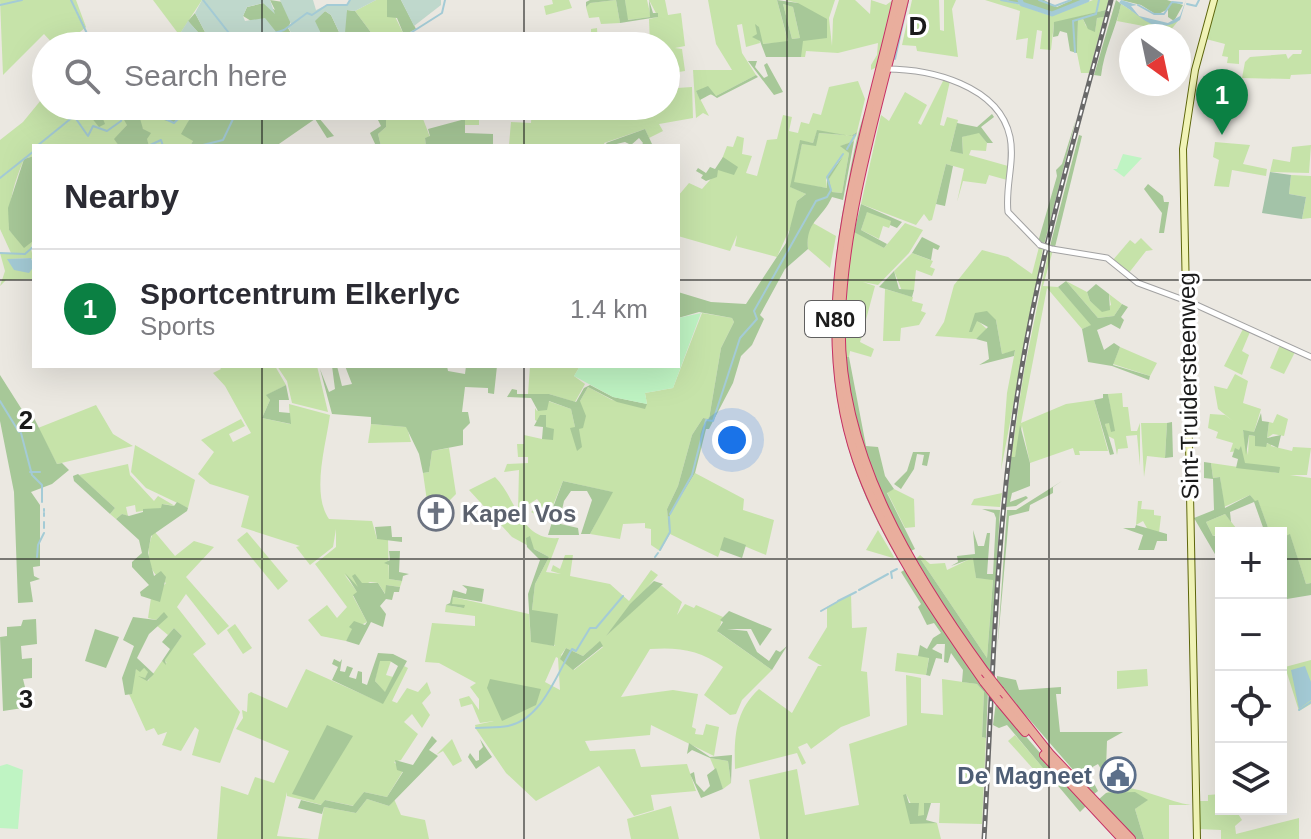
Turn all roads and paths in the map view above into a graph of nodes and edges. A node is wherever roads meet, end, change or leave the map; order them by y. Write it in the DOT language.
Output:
graph roads {
  1 [pos="897,0"];
  2 [pos="904,0"];
  3 [pos="1214,0"];
  4 [pos="891,56"];
  5 [pos="902,71"];
  6 [pos="884,72"];
  7 [pos="1186,301"];
  8 [pos="1311,357"];
  9 [pos="985,677"];
  10 [pos="1087,798"];
  11 [pos="1097,808"];
  12 [pos="1122,839"];
  13 [pos="1131,839"];
  14 [pos="1196,839"];
  1 -- 6 [label="highway, N80"];
  2 -- 4 [label="highway, N80"];
  3 -- 7 [label="main road, Sint-Truidersteenweg"];
  4 -- 5 [label="street"];
  4 -- 6 [label="highway, N80"];
  5 -- 6 [label="street"];
  5 -- 7 [label="street, bridge"];
  6 -- 9 [label="highway, N80"];
  7 -- 8 [label="street"];
  7 -- 14 [label="main road, Sint-Truidersteenweg"];
  9 -- 10 [label="highway, N80, bridge"];
  9 -- 10 [label="highway, N80, bridge"];
  10 -- 11 [label="highway, N80"];
  11 -- 12 [label="highway, N80"];
  11 -- 13 [label="highway, N80"];
}
